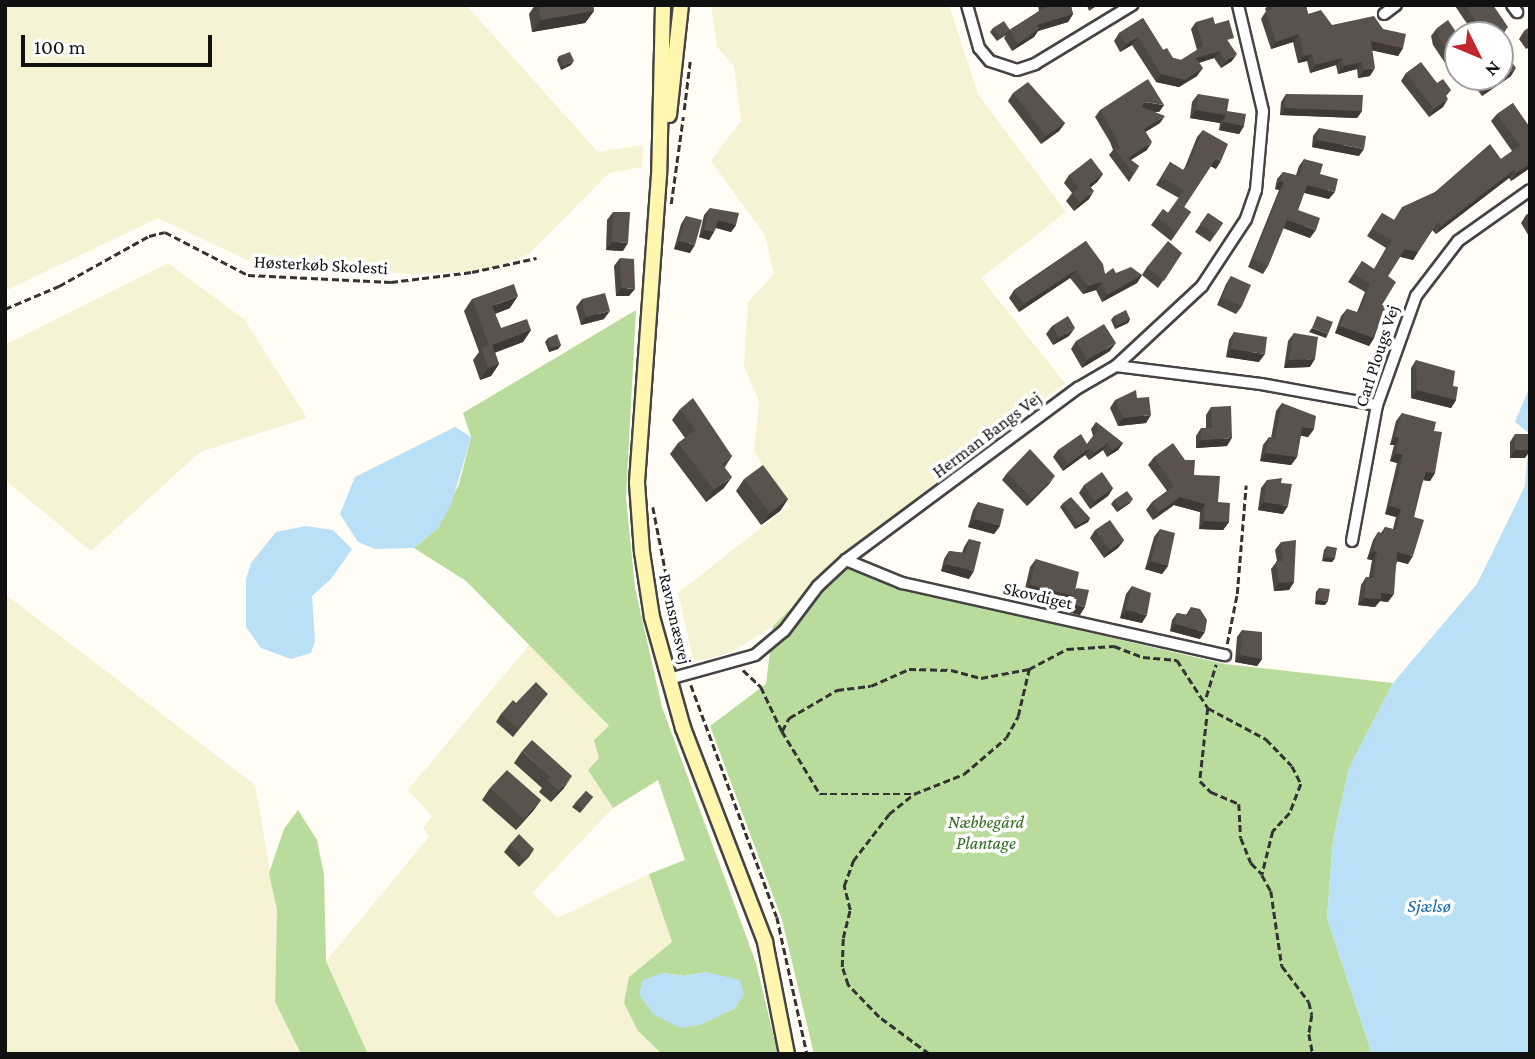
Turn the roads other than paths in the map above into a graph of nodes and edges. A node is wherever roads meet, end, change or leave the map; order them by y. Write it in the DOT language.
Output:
graph roads {
  1 [pos="663,5"];
  2 [pos="681,5"];
  3 [pos="967,5"];
  4 [pos="1132,5"];
  5 [pos="1238,5"];
  6 [pos="1396,5"];
  7 [pos="1384,13"];
  8 [pos="659,175"];
  9 [pos="1530,190"];
  10 [pos="1116,366"];
  11 [pos="1377,405"];
  12 [pos="1352,541"];
  13 [pos="846,560"];
  14 [pos="1225,655"];
  15 [pos="669,679"];
  16 [pos="787,1054"];
  1 -- 8 [label="main road, Ravnsnæsvej"];
  2 -- 8 [label="main road, Ravnsnæsvej"];
  3 -- 4 [label="street"];
  5 -- 10 [label="street, Herman Bangs Vej"];
  6 -- 7 [label="street"];
  8 -- 15 [label="main road, Ravnsnæsvej"];
  9 -- 11 [label="street, Carl Plougs Vej"];
  10 -- 11 [label="street"];
  10 -- 13 [label="street, Herman Bangs Vej"];
  11 -- 12 [label="street, Carl Plougs Vej"];
  13 -- 14 [label="street, Skovdiget"];
  13 -- 15 [label="street, Herman Bangs Vej"];
  15 -- 16 [label="main road, Ravnsnæsvej"];
}
